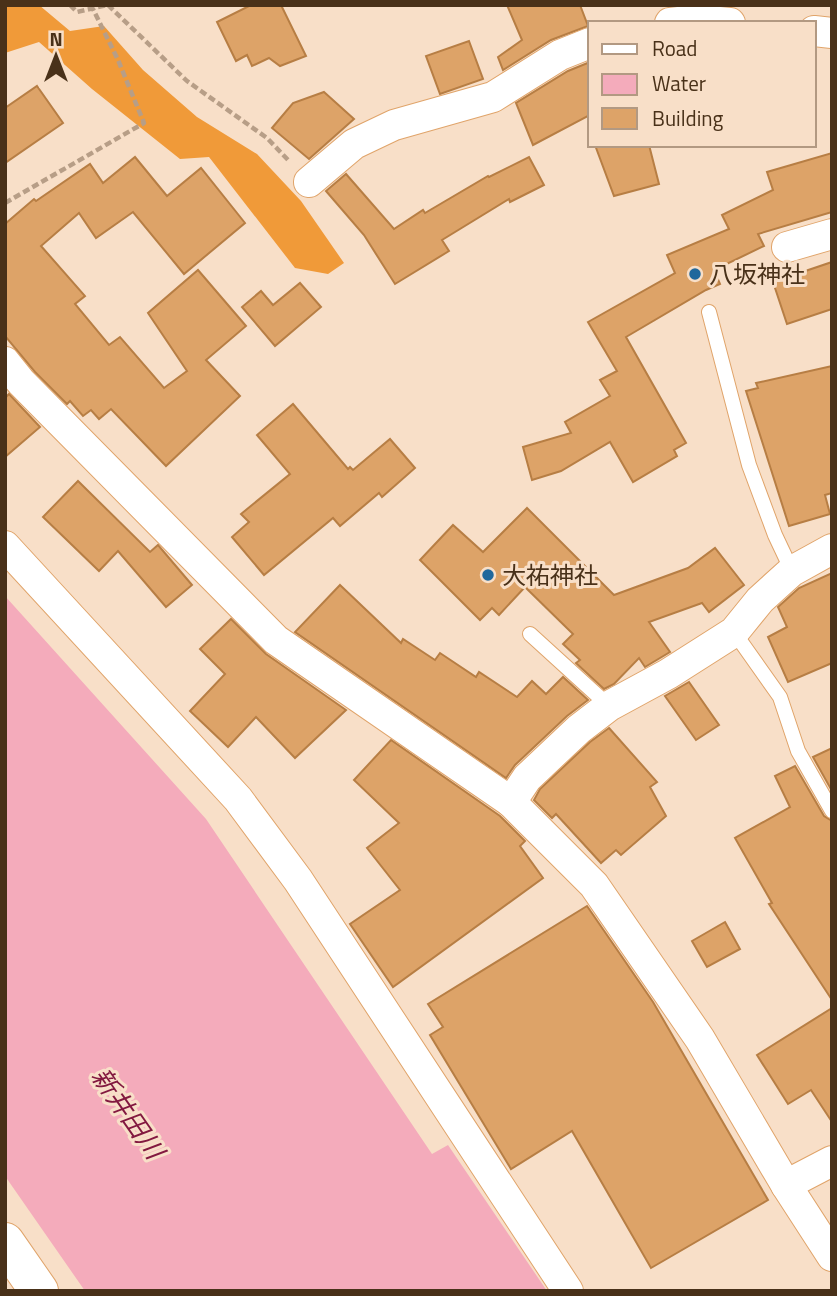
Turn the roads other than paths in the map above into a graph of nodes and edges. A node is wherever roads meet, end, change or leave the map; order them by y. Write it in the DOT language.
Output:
graph roads {
  1 [pos="687,16"];
  2 [pos="718,21"];
  3 [pos="588,44"];
  4 [pos="309,182"];
  5 [pos="832,234"];
  6 [pos="787,247"];
  7 [pos="709,312"];
  8 [pos="5,362"];
  9 [pos="5,546"];
  10 [pos="832,549"];
  11 [pos="792,571"];
  12 [pos="734,632"];
  13 [pos="530,634"];
  14 [pos="609,706"];
  15 [pos="511,803"];
  16 [pos="832,811"];
  17 [pos="832,1161"];
  18 [pos="786,1185"];
  19 [pos="5,1242"];
  20 [pos="832,1256"];
  21 [pos="38,1291"];
  22 [pos="568,1291"];
  1 -- 2 [label="street"];
  3 -- 4 [label="street"];
  5 -- 6 [label="street"];
  7 -- 11 [label="lane"];
  8 -- 15 [label="street"];
  9 -- 22 [label="street"];
  10 -- 11 [label="street"];
  11 -- 12 [label="street"];
  12 -- 14 [label="street"];
  12 -- 16 [label="lane"];
  13 -- 14 [label="lane"];
  14 -- 15 [label="street"];
  15 -- 18 [label="street"];
  17 -- 18 [label="street"];
  18 -- 20 [label="street"];
  19 -- 21 [label="street"];
}
